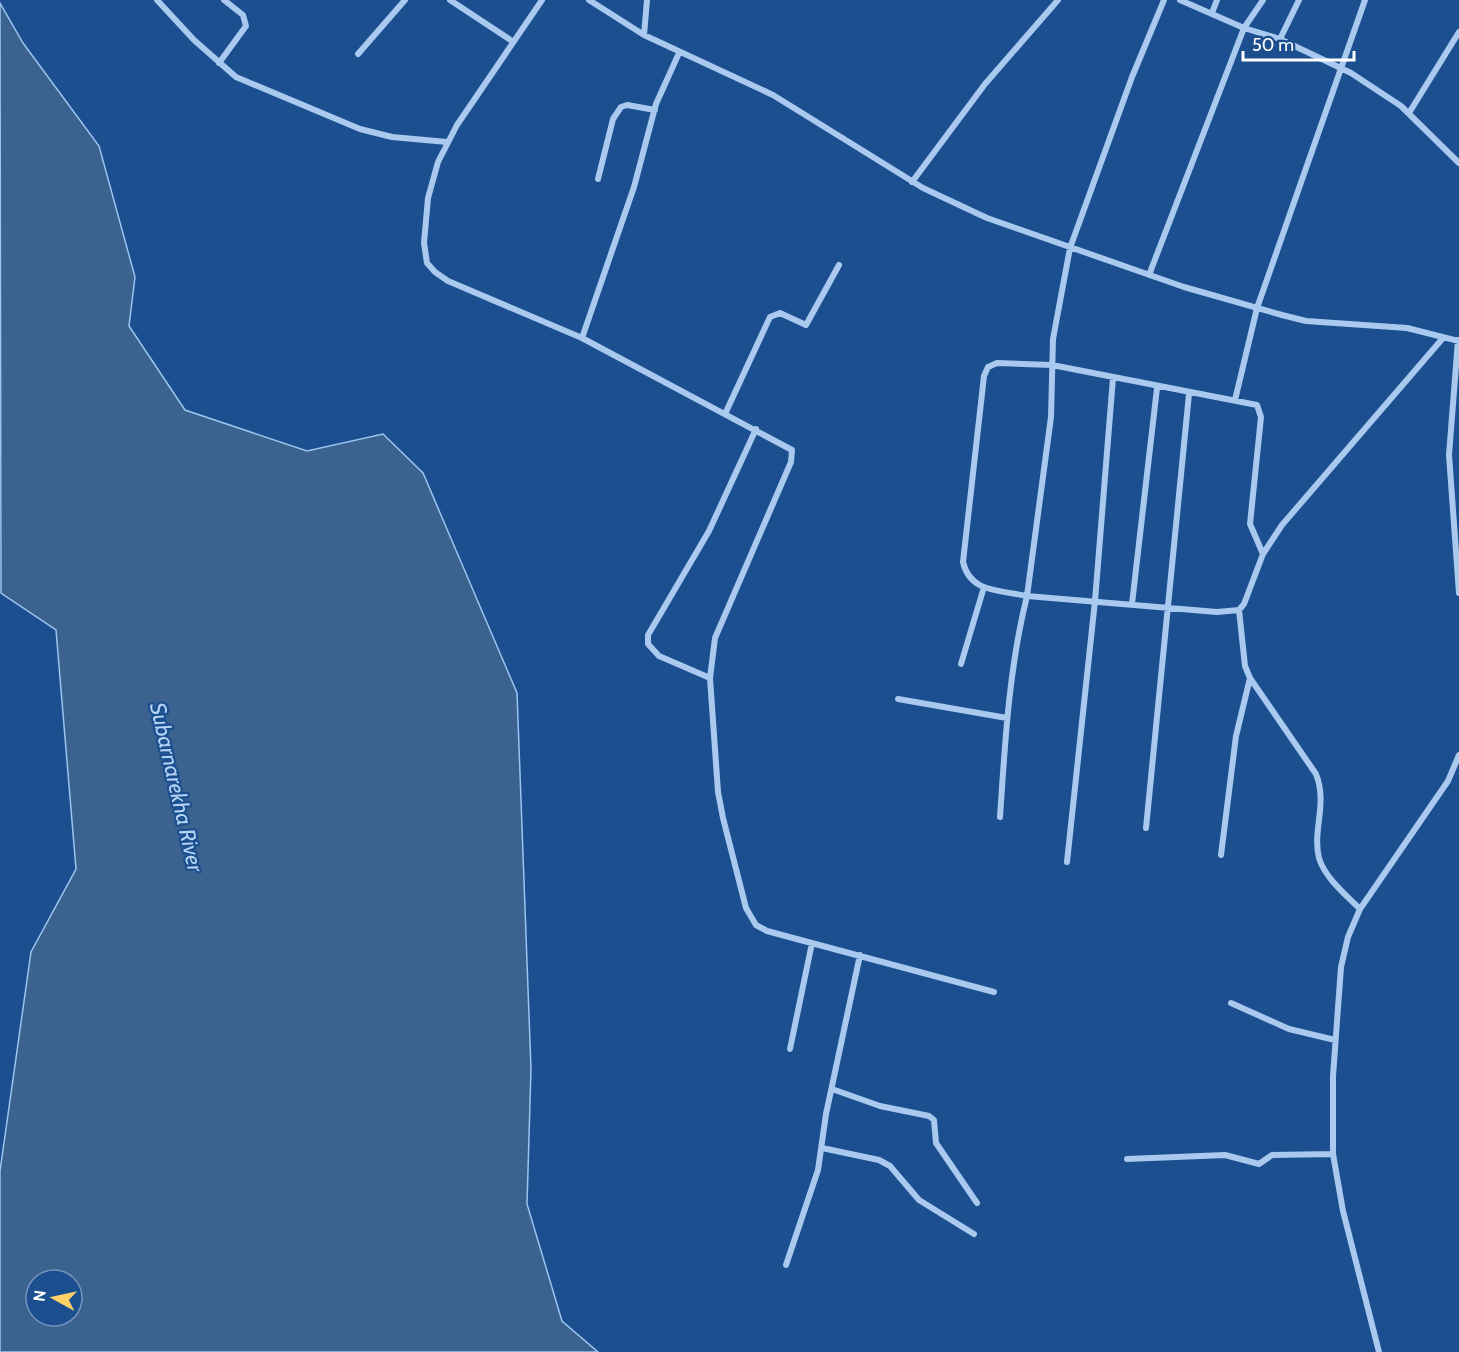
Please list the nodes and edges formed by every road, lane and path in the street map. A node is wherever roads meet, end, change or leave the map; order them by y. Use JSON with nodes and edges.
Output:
{"nodes":[{"id":1,"x":157,"y":0,"type":"edge"},
{"id":2,"x":224,"y":0,"type":"edge"},
{"id":3,"x":405,"y":0,"type":"edge"},
{"id":4,"x":450,"y":0,"type":"edge"},
{"id":5,"x":542,"y":0,"type":"edge"},
{"id":6,"x":589,"y":0,"type":"edge"},
{"id":7,"x":647,"y":0,"type":"edge"},
{"id":8,"x":1058,"y":0,"type":"edge"},
{"id":9,"x":1164,"y":0,"type":"edge"},
{"id":10,"x":1180,"y":0,"type":"edge"},
{"id":11,"x":1217,"y":0,"type":"edge"},
{"id":12,"x":1263,"y":0,"type":"edge"},
{"id":13,"x":1299,"y":0,"type":"edge"},
{"id":14,"x":1365,"y":0,"type":"edge"},
{"id":15,"x":1212,"y":13,"type":"junction"},
{"id":16,"x":1244,"y":28,"type":"junction"},
{"id":17,"x":1459,"y":32,"type":"edge"},
{"id":18,"x":644,"y":35,"type":"junction"},
{"id":19,"x":1280,"y":39,"type":"junction"},
{"id":20,"x":512,"y":41,"type":"junction"},
{"id":21,"x":680,"y":53,"type":"junction"},
{"id":22,"x":358,"y":54,"type":"dead end"},
{"id":23,"x":219,"y":63,"type":"junction"},
{"id":24,"x":1340,"y":66,"type":"junction"},
{"id":25,"x":655,"y":110,"type":"junction"},
{"id":26,"x":1409,"y":113,"type":"junction"},
{"id":27,"x":447,"y":142,"type":"junction"},
{"id":28,"x":1459,"y":164,"type":"edge"},
{"id":29,"x":598,"y":179,"type":"dead end"},
{"id":30,"x":912,"y":182,"type":"junction"},
{"id":31,"x":1070,"y":248,"type":"junction"},
{"id":32,"x":839,"y":265,"type":"dead end"},
{"id":33,"x":1149,"y":275,"type":"junction"},
{"id":34,"x":1257,"y":308,"type":"junction"},
{"id":35,"x":582,"y":338,"type":"junction"},
{"id":36,"x":1443,"y":338,"type":"junction"},
{"id":37,"x":1458,"y":341,"type":"edge"},
{"id":38,"x":1052,"y":365,"type":"junction"},
{"id":39,"x":1113,"y":378,"type":"junction"},
{"id":40,"x":1157,"y":388,"type":"junction"},
{"id":41,"x":1189,"y":394,"type":"junction"},
{"id":42,"x":1235,"y":400,"type":"junction"},
{"id":43,"x":725,"y":414,"type":"junction"},
{"id":44,"x":756,"y":429,"type":"junction"},
{"id":45,"x":1263,"y":554,"type":"junction"},
{"id":46,"x":984,"y":587,"type":"junction"},
{"id":47,"x":1459,"y":591,"type":"edge"},
{"id":48,"x":1027,"y":596,"type":"junction"},
{"id":49,"x":1095,"y":600,"type":"junction"},
{"id":50,"x":1132,"y":604,"type":"junction"},
{"id":51,"x":1169,"y":608,"type":"junction"},
{"id":52,"x":1239,"y":610,"type":"junction"},
{"id":53,"x":961,"y":664,"type":"dead end"},
{"id":54,"x":710,"y":678,"type":"junction"},
{"id":55,"x":1250,"y":678,"type":"junction"},
{"id":56,"x":898,"y":699,"type":"dead end"},
{"id":57,"x":1007,"y":718,"type":"junction"},
{"id":58,"x":1459,"y":755,"type":"edge"},
{"id":59,"x":1000,"y":817,"type":"dead end"},
{"id":60,"x":1146,"y":828,"type":"dead end"},
{"id":61,"x":1221,"y":855,"type":"dead end"},
{"id":62,"x":1067,"y":862,"type":"dead end"},
{"id":63,"x":1360,"y":909,"type":"junction"},
{"id":64,"x":812,"y":943,"type":"junction"},
{"id":65,"x":860,"y":956,"type":"junction"},
{"id":66,"x":994,"y":992,"type":"dead end"},
{"id":67,"x":1232,"y":1003,"type":"dead end"},
{"id":68,"x":1335,"y":1040,"type":"junction"},
{"id":69,"x":790,"y":1049,"type":"dead end"},
{"id":70,"x":832,"y":1089,"type":"junction"},
{"id":71,"x":822,"y":1148,"type":"junction"},
{"id":72,"x":1334,"y":1154,"type":"junction"},
{"id":73,"x":1127,"y":1159,"type":"dead end"},
{"id":74,"x":976,"y":1203,"type":"dead end"},
{"id":75,"x":974,"y":1234,"type":"dead end"},
{"id":76,"x":786,"y":1265,"type":"dead end"},
{"id":77,"x":1379,"y":1352,"type":"edge"}],
"edges":[{"from":1,"to":23,"type":"street"},
{"from":2,"to":23,"type":"street"},
{"from":3,"to":22,"type":"street"},
{"from":4,"to":20,"type":"street"},
{"from":5,"to":20,"type":"street"},
{"from":6,"to":18,"type":"street"},
{"from":7,"to":18,"type":"street"},
{"from":8,"to":30,"type":"street"},
{"from":9,"to":31,"type":"street"},
{"from":10,"to":15,"type":"street"},
{"from":11,"to":15,"type":"street"},
{"from":12,"to":16,"type":"street"},
{"from":13,"to":19,"type":"street"},
{"from":14,"to":24,"type":"street"},
{"from":15,"to":16,"type":"street"},
{"from":16,"to":19,"type":"street"},
{"from":16,"to":33,"type":"street"},
{"from":17,"to":26,"type":"street"},
{"from":18,"to":21,"type":"street"},
{"from":19,"to":24,"type":"street"},
{"from":20,"to":27,"type":"street"},
{"from":21,"to":25,"type":"street"},
{"from":21,"to":30,"type":"street"},
{"from":23,"to":27,"type":"street"},
{"from":24,"to":26,"type":"street"},
{"from":24,"to":34,"type":"street"},
{"from":25,"to":29,"type":"street"},
{"from":25,"to":35,"type":"street"},
{"from":26,"to":28,"type":"street"},
{"from":27,"to":35,"type":"street"},
{"from":30,"to":31,"type":"street"},
{"from":31,"to":33,"type":"street"},
{"from":31,"to":38,"type":"street"},
{"from":32,"to":43,"type":"street"},
{"from":33,"to":34,"type":"street"},
{"from":34,"to":36,"type":"street"},
{"from":34,"to":42,"type":"street"},
{"from":35,"to":43,"type":"street"},
{"from":36,"to":37,"type":"street"},
{"from":36,"to":45,"type":"street"},
{"from":37,"to":47,"type":"street"},
{"from":38,"to":39,"type":"street"},
{"from":38,"to":46,"type":"street"},
{"from":38,"to":48,"type":"street"},
{"from":39,"to":40,"type":"street"},
{"from":39,"to":49,"type":"street"},
{"from":40,"to":41,"type":"street"},
{"from":40,"to":50,"type":"street"},
{"from":41,"to":42,"type":"street"},
{"from":41,"to":51,"type":"street"},
{"from":42,"to":45,"type":"street"},
{"from":43,"to":44,"type":"street"},
{"from":44,"to":54,"type":"street"},
{"from":44,"to":54,"type":"street"},
{"from":45,"to":52,"type":"street"},
{"from":46,"to":48,"type":"street"},
{"from":46,"to":53,"type":"street"},
{"from":48,"to":49,"type":"street"},
{"from":48,"to":57,"type":"street"},
{"from":49,"to":50,"type":"street"},
{"from":49,"to":62,"type":"street"},
{"from":50,"to":51,"type":"street"},
{"from":51,"to":52,"type":"street"},
{"from":51,"to":60,"type":"street"},
{"from":52,"to":55,"type":"street"},
{"from":54,"to":64,"type":"street"},
{"from":55,"to":61,"type":"street"},
{"from":55,"to":63,"type":"street"},
{"from":56,"to":57,"type":"street"},
{"from":57,"to":59,"type":"street"},
{"from":58,"to":63,"type":"street"},
{"from":63,"to":68,"type":"street"},
{"from":64,"to":65,"type":"street"},
{"from":64,"to":69,"type":"street"},
{"from":65,"to":66,"type":"street"},
{"from":65,"to":70,"type":"street"},
{"from":67,"to":68,"type":"street"},
{"from":68,"to":72,"type":"street"},
{"from":70,"to":71,"type":"street"},
{"from":70,"to":74,"type":"street"},
{"from":71,"to":75,"type":"street"},
{"from":71,"to":76,"type":"street"},
{"from":72,"to":73,"type":"street"},
{"from":72,"to":77,"type":"street"}]}
